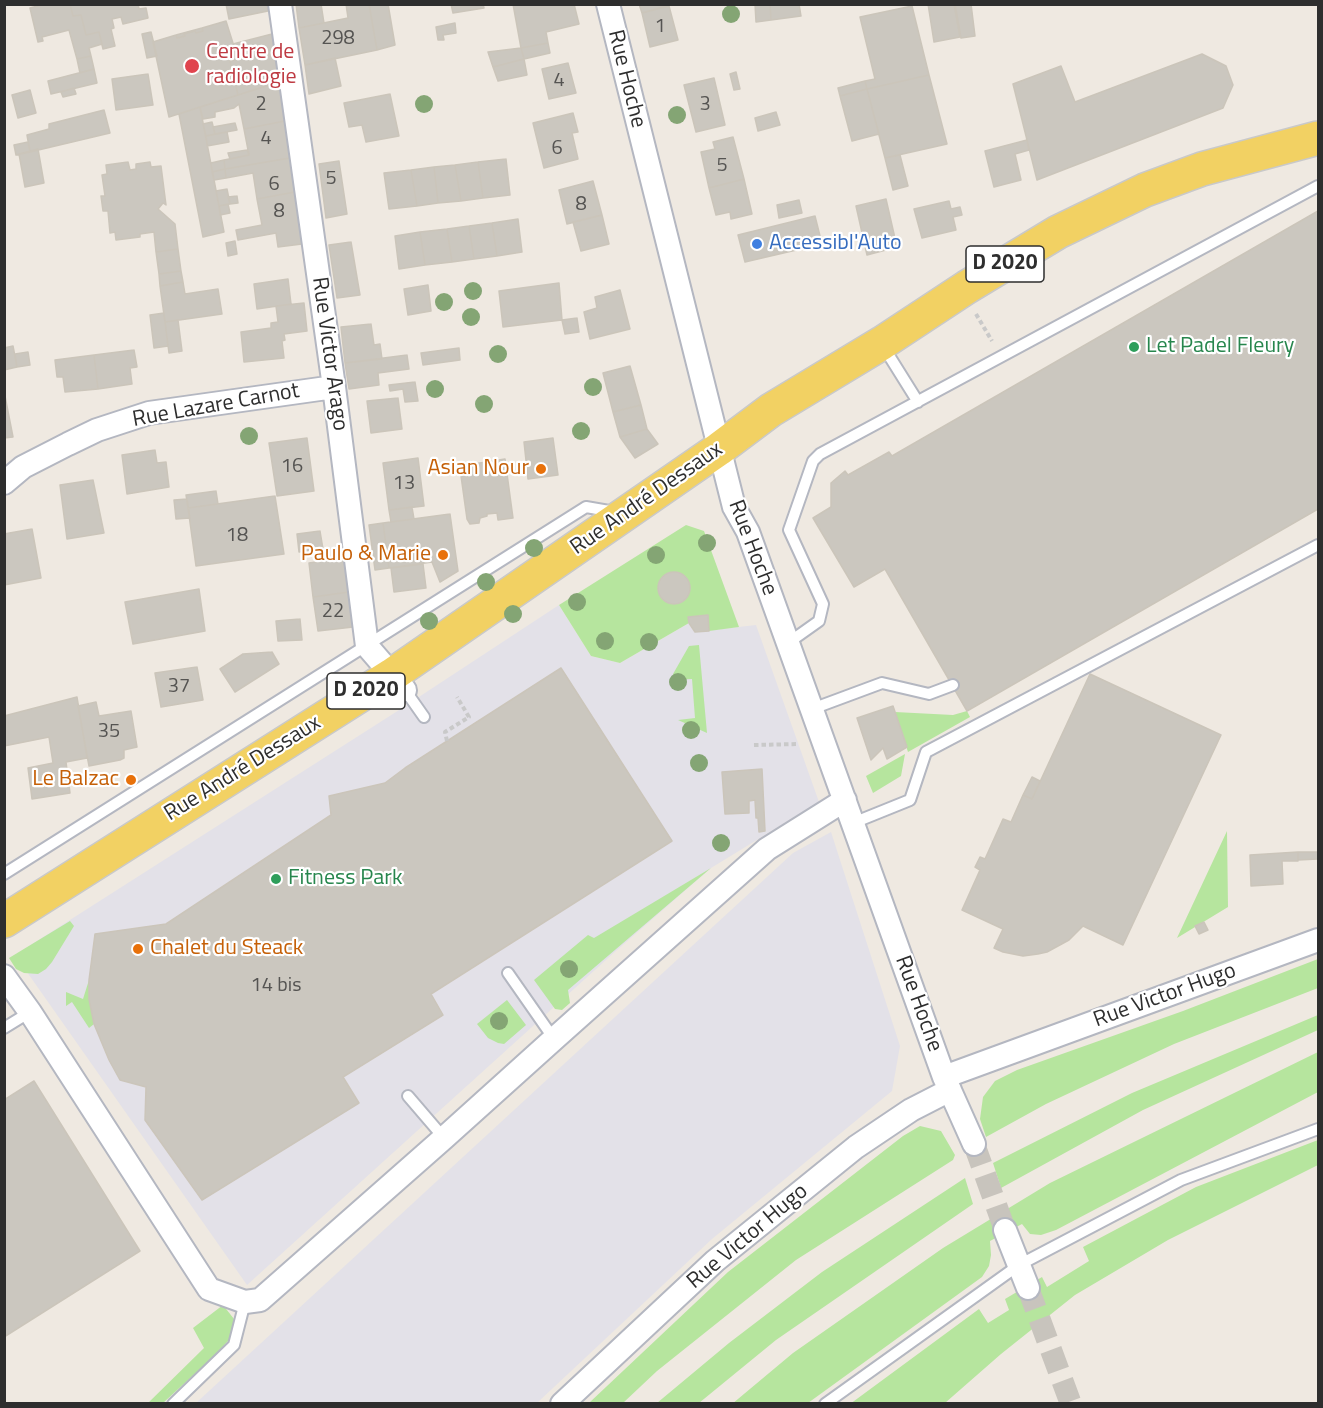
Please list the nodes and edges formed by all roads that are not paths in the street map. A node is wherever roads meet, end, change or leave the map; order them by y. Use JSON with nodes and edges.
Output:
{"nodes":[{"id":1,"x":280,"y":4,"type":"edge"},
{"id":2,"x":608,"y":4,"type":"edge"},
{"id":3,"x":1318,"y":138,"type":"edge"},
{"id":4,"x":1318,"y":186,"type":"edge"},
{"id":5,"x":882,"y":343,"type":"junction"},
{"id":6,"x":334,"y":387,"type":"junction"},
{"id":7,"x":918,"y":402,"type":"junction"},
{"id":8,"x":719,"y":449,"type":"junction"},
{"id":9,"x":4,"y":483,"type":"edge"},
{"id":10,"x":624,"y":513,"type":"junction"},
{"id":11,"x":1318,"y":545,"type":"edge"},
{"id":12,"x":788,"y":644,"type":"junction"},
{"id":13,"x":367,"y":646,"type":"junction"},
{"id":14,"x":398,"y":683,"type":"junction"},
{"id":15,"x":953,"y":685,"type":"dead end"},
{"id":16,"x":812,"y":709,"type":"junction"},
{"id":17,"x":424,"y":717,"type":"dead end"},
{"id":18,"x":845,"y":800,"type":"junction"},
{"id":19,"x":853,"y":823,"type":"junction"},
{"id":20,"x":4,"y":874,"type":"edge"},
{"id":21,"x":4,"y":921,"type":"edge"},
{"id":22,"x":1318,"y":940,"type":"edge"},
{"id":23,"x":508,"y":974,"type":"dead end"},
{"id":24,"x":8,"y":988,"type":"edge"},
{"id":25,"x":30,"y":1012,"type":"junction"},
{"id":26,"x":4,"y":1028,"type":"edge"},
{"id":27,"x":554,"y":1039,"type":"junction"},
{"id":28,"x":947,"y":1083,"type":"junction"},
{"id":29,"x":408,"y":1096,"type":"dead end"},
{"id":30,"x":1318,"y":1129,"type":"edge"},
{"id":31,"x":444,"y":1138,"type":"junction"},
{"id":32,"x":974,"y":1144,"type":"tunnel mouth"},
{"id":33,"x":1005,"y":1230,"type":"tunnel mouth"},
{"id":34,"x":1019,"y":1265,"type":"junction"},
{"id":35,"x":1028,"y":1288,"type":"tunnel mouth"},
{"id":36,"x":244,"y":1302,"type":"junction"},
{"id":37,"x":173,"y":1404,"type":"edge"},
{"id":38,"x":561,"y":1404,"type":"edge"},
{"id":39,"x":825,"y":1404,"type":"edge"}],
"edges":[{"from":1,"to":6,"type":"street","name":"Rue Victor Arago"},
{"from":2,"to":8,"type":"street","name":"Rue Hoche"},
{"from":3,"to":5,"type":"main road","name":"Rue André Dessaux","number":"D 2020"},
{"from":4,"to":7,"type":"lane"},
{"from":5,"to":7,"type":"lane"},
{"from":5,"to":8,"type":"main road","name":"Rue André Dessaux","number":"D 2020"},
{"from":6,"to":9,"type":"street","name":"Rue Lazare Carnot"},
{"from":6,"to":13,"type":"street","name":"Rue Victor Arago"},
{"from":7,"to":12,"type":"lane"},
{"from":8,"to":10,"type":"main road","name":"Rue André Dessaux","number":"D 2020"},
{"from":8,"to":12,"type":"street","name":"Rue Hoche"},
{"from":10,"to":13,"type":"lane"},
{"from":10,"to":14,"type":"main road","name":"Rue André Dessaux","number":"D 2020"},
{"from":11,"to":19,"type":"lane"},
{"from":12,"to":16,"type":"street","name":"Rue Hoche"},
{"from":13,"to":14,"type":"street"},
{"from":13,"to":20,"type":"lane"},
{"from":14,"to":17,"type":"lane"},
{"from":14,"to":21,"type":"main road","name":"Rue André Dessaux","number":"D 2020"},
{"from":15,"to":16,"type":"lane"},
{"from":16,"to":18,"type":"street","name":"Rue Hoche"},
{"from":18,"to":19,"type":"street","name":"Rue Hoche"},
{"from":18,"to":27,"type":"street"},
{"from":19,"to":28,"type":"street","name":"Rue Hoche"},
{"from":22,"to":28,"type":"street","name":"Rue Victor Hugo"},
{"from":23,"to":27,"type":"lane"},
{"from":24,"to":25,"type":"street"},
{"from":25,"to":26,"type":"lane"},
{"from":25,"to":36,"type":"street"},
{"from":27,"to":31,"type":"street"},
{"from":28,"to":32,"type":"street","name":"Rue Hoche"},
{"from":28,"to":38,"type":"street","name":"Rue Victor Hugo"},
{"from":29,"to":31,"type":"lane"},
{"from":30,"to":34,"type":"lane"},
{"from":31,"to":36,"type":"street"},
{"from":33,"to":34,"type":"street"},
{"from":34,"to":35,"type":"street"},
{"from":34,"to":39,"type":"lane"},
{"from":36,"to":37,"type":"lane"}]}
